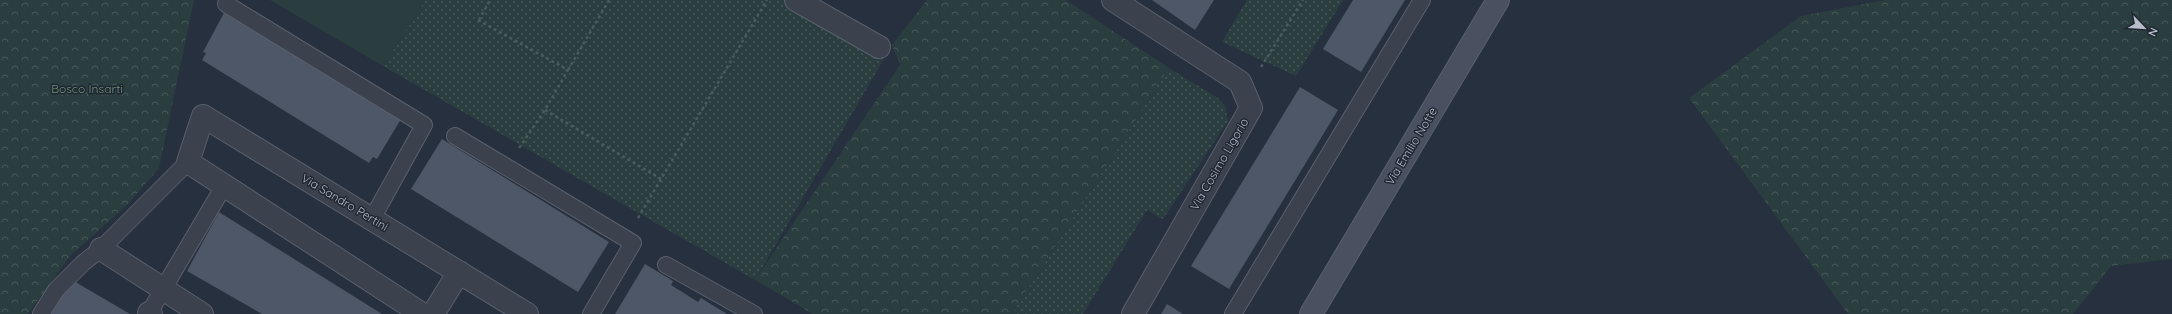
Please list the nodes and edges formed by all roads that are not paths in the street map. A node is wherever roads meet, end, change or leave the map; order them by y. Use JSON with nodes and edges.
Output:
{"nodes":[{"id":1,"x":796,"y":0,"type":"edge"},
{"id":2,"x":1113,"y":0,"type":"edge"},
{"id":3,"x":1422,"y":0,"type":"edge"},
{"id":4,"x":1498,"y":0,"type":"edge"},
{"id":5,"x":226,"y":4,"type":"dead end"},
{"id":6,"x":879,"y":47,"type":"dead end"},
{"id":7,"x":455,"y":136,"type":"dead end"},
{"id":8,"x":188,"y":162,"type":"junction"},
{"id":9,"x":224,"y":186,"type":"junction"},
{"id":10,"x":372,"y":219,"type":"junction"},
{"id":11,"x":101,"y":249,"type":"junction"},
{"id":12,"x":666,"y":265,"type":"dead end"},
{"id":13,"x":459,"y":272,"type":"junction"},
{"id":14,"x":163,"y":290,"type":"junction"},
{"id":15,"x":1324,"y":293,"type":"junction"},
{"id":16,"x":150,"y":313,"type":"edge"},
{"id":17,"x":41,"y":314,"type":"edge"},
{"id":18,"x":202,"y":314,"type":"edge"},
{"id":19,"x":422,"y":314,"type":"edge"},
{"id":20,"x":433,"y":314,"type":"edge"},
{"id":21,"x":527,"y":314,"type":"edge"},
{"id":22,"x":591,"y":314,"type":"edge"},
{"id":23,"x":754,"y":314,"type":"edge"},
{"id":24,"x":1133,"y":314,"type":"edge"},
{"id":25,"x":1233,"y":314,"type":"edge"},
{"id":26,"x":1306,"y":314,"type":"edge"},
{"id":27,"x":1311,"y":314,"type":"edge"}],
"edges":[{"from":1,"to":6,"type":"street"},
{"from":2,"to":24,"type":"street","name":"Via Cosimo Ligorio"},
{"from":3,"to":25,"type":"lane"},
{"from":4,"to":15,"type":"street","name":"Via Emilio Notte"},
{"from":5,"to":10,"type":"lane"},
{"from":7,"to":22,"type":"lane"},
{"from":8,"to":9,"type":"street"},
{"from":8,"to":10,"type":"street","name":"Via Sandro Pertini"},
{"from":8,"to":11,"type":"lane"},
{"from":9,"to":14,"type":"lane"},
{"from":9,"to":19,"type":"street"},
{"from":10,"to":13,"type":"street","name":"Via Sandro Pertini"},
{"from":11,"to":14,"type":"street"},
{"from":11,"to":17,"type":"lane"},
{"from":12,"to":23,"type":"lane"},
{"from":13,"to":20,"type":"street"},
{"from":13,"to":21,"type":"street","name":"Via Sandro Pertini"},
{"from":14,"to":16,"type":"lane"},
{"from":14,"to":18,"type":"street"},
{"from":15,"to":26,"type":"street","name":"Via Emilio Notte"},
{"from":15,"to":27,"type":"street","name":"Via Emilio Notte"}]}
